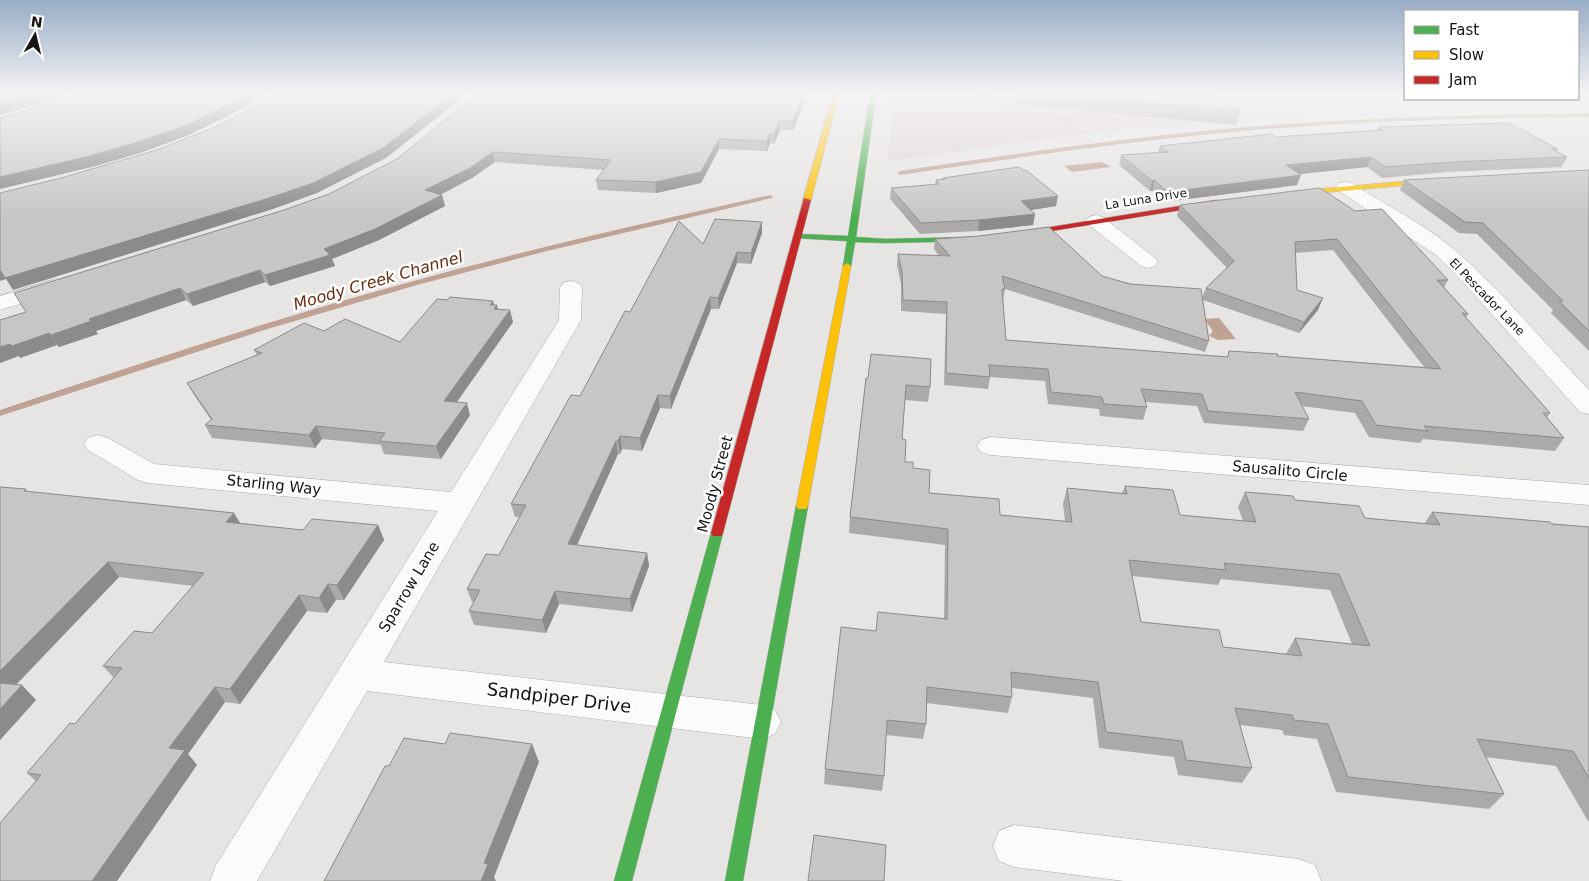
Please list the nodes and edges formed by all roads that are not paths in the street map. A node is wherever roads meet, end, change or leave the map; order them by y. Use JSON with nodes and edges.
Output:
{"nodes":[{"id":1,"x":825,"y":135,"type":"edge"},
{"id":2,"x":866,"y":135,"type":"edge"},
{"id":3,"x":1453,"y":180,"type":"edge"},
{"id":4,"x":1345,"y":188,"type":"junction"},
{"id":5,"x":1278,"y":195,"type":"edge"},
{"id":6,"x":1230,"y":200,"type":"edge"},
{"id":7,"x":1096,"y":221,"type":"junction"},
{"id":8,"x":798,"y":236,"type":"junction"},
{"id":9,"x":1002,"y":236,"type":"edge"},
{"id":10,"x":985,"y":238,"type":"edge"},
{"id":11,"x":851,"y":240,"type":"junction"},
{"id":12,"x":1148,"y":262,"type":"dead end"},
{"id":13,"x":66,"y":283,"type":"edge"},
{"id":14,"x":571,"y":288,"type":"dead end"},
{"id":15,"x":0,"y":303,"type":"edge"},
{"id":16,"x":1589,"y":406,"type":"edge"},
{"id":17,"x":98,"y":444,"type":"dead end"},
{"id":18,"x":991,"y":446,"type":"dead end"},
{"id":19,"x":1589,"y":495,"type":"edge"},
{"id":20,"x":458,"y":503,"type":"junction"},
{"id":21,"x":357,"y":674,"type":"junction"},
{"id":22,"x":669,"y":711,"type":"junction"},
{"id":23,"x":762,"y":722,"type":"junction"},
{"id":24,"x":1014,"y":846,"type":"dead end"},
{"id":25,"x":232,"y":881,"type":"edge"},
{"id":26,"x":623,"y":881,"type":"edge"},
{"id":27,"x":734,"y":881,"type":"edge"},
{"id":28,"x":1299,"y":881,"type":"edge"}],
"edges":[{"from":1,"to":8,"type":"main road","name":"Moody Street"},
{"from":2,"to":11,"type":"main road"},
{"from":3,"to":4,"type":"main road"},
{"from":4,"to":5,"type":"main road"},
{"from":4,"to":16,"type":"street","name":"El Pescador Lane"},
{"from":6,"to":7,"type":"main road","name":"La Luna Drive"},
{"from":7,"to":9,"type":"main road","name":"La Luna Drive"},
{"from":7,"to":12,"type":"street"},
{"from":8,"to":11,"type":"main road"},
{"from":8,"to":22,"type":"main road","name":"Moody Street"},
{"from":10,"to":11,"type":"main road"},
{"from":11,"to":23,"type":"main road"},
{"from":13,"to":15,"type":"street"},
{"from":14,"to":20,"type":"street","name":"Sparrow Lane"},
{"from":17,"to":20,"type":"street","name":"Starling Way"},
{"from":18,"to":19,"type":"street","name":"Sausalito Circle"},
{"from":20,"to":21,"type":"street","name":"Sparrow Lane"},
{"from":21,"to":22,"type":"street","name":"Sandpiper Drive"},
{"from":21,"to":25,"type":"street","name":"Sparrow Lane"},
{"from":22,"to":23,"type":"street","name":"Sandpiper Drive"},
{"from":22,"to":26,"type":"main road","name":"Moody Street"},
{"from":23,"to":27,"type":"main road"},
{"from":24,"to":28,"type":"street"}]}
